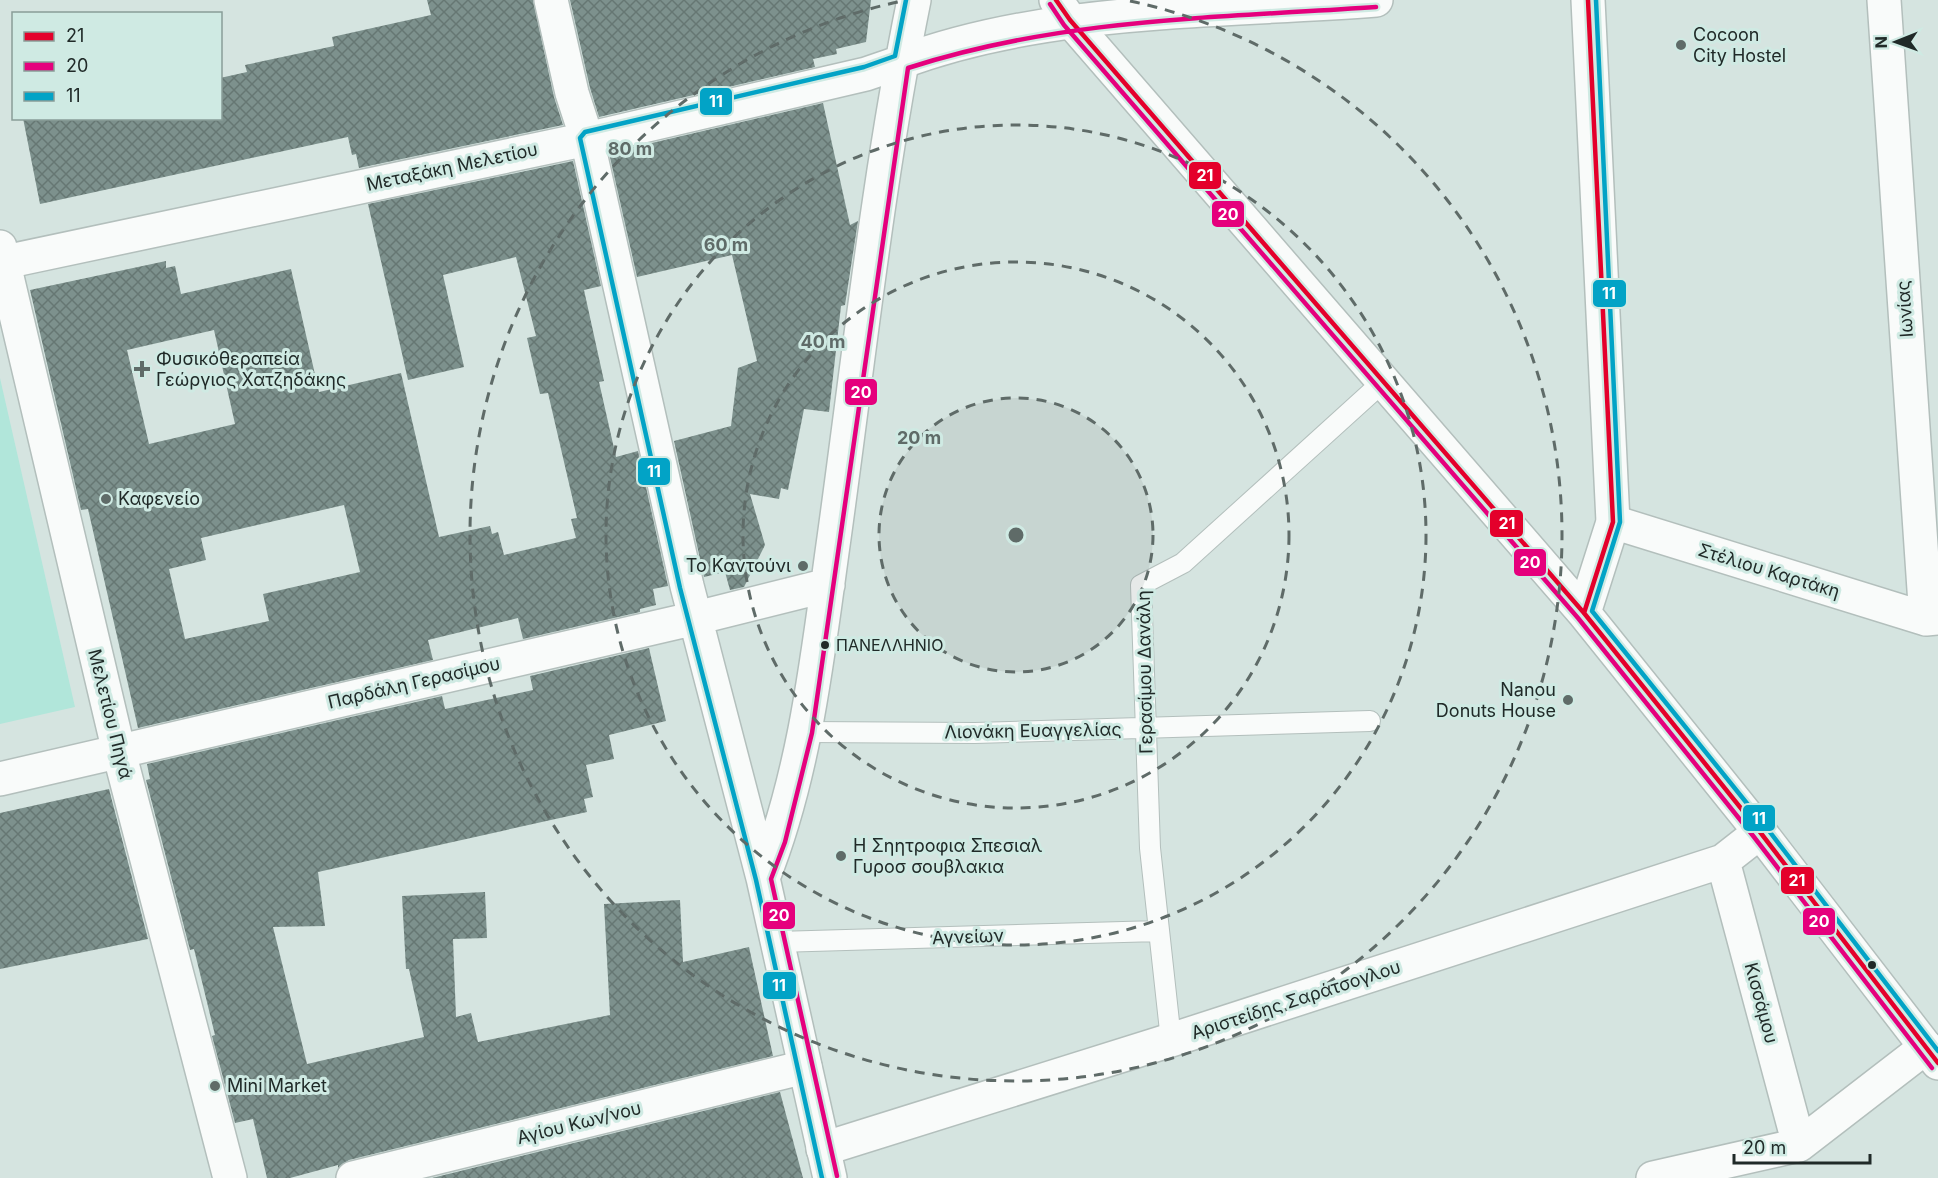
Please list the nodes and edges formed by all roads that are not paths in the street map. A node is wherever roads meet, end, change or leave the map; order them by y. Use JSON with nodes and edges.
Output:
{"nodes":[{"id":1,"x":551,"y":0,"type":"edge"},
{"id":2,"x":914,"y":0,"type":"edge"},
{"id":3,"x":1376,"y":0,"type":"edge"},
{"id":4,"x":1588,"y":0,"type":"edge"},
{"id":5,"x":1884,"y":0,"type":"edge"},
{"id":6,"x":1291,"y":3,"type":"edge"},
{"id":7,"x":1063,"y":10,"type":"edge"},
{"id":8,"x":901,"y":62,"type":"junction"},
{"id":9,"x":587,"y":139,"type":"junction"},
{"id":10,"x":1,"y":257,"type":"edge"},
{"id":11,"x":1385,"y":380,"type":"junction"},
{"id":12,"x":1613,"y":522,"type":"junction"},
{"id":13,"x":828,"y":585,"type":"junction"},
{"id":14,"x":1584,"y":613,"type":"junction"},
{"id":15,"x":696,"y":618,"type":"junction"},
{"id":16,"x":1932,"y":619,"type":"edge"},
{"id":17,"x":1370,"y":721,"type":"dead end"},
{"id":18,"x":1145,"y":728,"type":"junction"},
{"id":19,"x":805,"y":732,"type":"junction"},
{"id":20,"x":119,"y":752,"type":"junction"},
{"id":21,"x":0,"y":779,"type":"edge"},
{"id":22,"x":1760,"y":832,"type":"junction"},
{"id":23,"x":1723,"y":861,"type":"junction"},
{"id":24,"x":763,"y":878,"type":"junction"},
{"id":25,"x":1159,"y":931,"type":"junction"},
{"id":26,"x":777,"y":942,"type":"junction"},
{"id":27,"x":1171,"y":1040,"type":"junction"},
{"id":28,"x":1932,"y":1055,"type":"edge"},
{"id":29,"x":805,"y":1067,"type":"junction"},
{"id":30,"x":1799,"y":1145,"type":"junction"},
{"id":31,"x":826,"y":1163,"type":"edge"},
{"id":32,"x":230,"y":1178,"type":"edge"},
{"id":33,"x":353,"y":1178,"type":"edge"},
{"id":34,"x":1653,"y":1178,"type":"edge"}],
"edges":[{"from":1,"to":9,"type":"street"},
{"from":2,"to":8,"type":"street"},
{"from":3,"to":6,"type":"street","name":"Μεταξάκη Μελετίου"},
{"from":4,"to":12,"type":"street"},
{"from":5,"to":16,"type":"street","name":"Ιωνίας"},
{"from":6,"to":7,"type":"street","name":"Μεταξάκη Μελετίου"},
{"from":7,"to":8,"type":"street","name":"Μεταξάκη Μελετίου"},
{"from":7,"to":11,"type":"street"},
{"from":8,"to":9,"type":"street","name":"Μεταξάκη Μελετίου"},
{"from":8,"to":13,"type":"street"},
{"from":9,"to":10,"type":"street","name":"Μεταξάκη Μελετίου"},
{"from":9,"to":15,"type":"street"},
{"from":10,"to":20,"type":"street","name":"Μελετίου Πηγά"},
{"from":11,"to":14,"type":"street"},
{"from":11,"to":18,"type":"lane","name":"Γερασίμου Δανάλη"},
{"from":12,"to":14,"type":"street"},
{"from":12,"to":16,"type":"street","name":"Στέλιου Καρτάκη"},
{"from":13,"to":15,"type":"street","name":"Παρδάλη Γερασίμου"},
{"from":13,"to":19,"type":"street"},
{"from":14,"to":22,"type":"street"},
{"from":15,"to":20,"type":"street","name":"Παρδάλη Γερασίμου"},
{"from":15,"to":24,"type":"street"},
{"from":17,"to":18,"type":"lane","name":"Λιονάκη Ευαγγελίας"},
{"from":18,"to":19,"type":"lane","name":"Λιονάκη Ευαγγελίας"},
{"from":18,"to":25,"type":"lane","name":"Γερασίμου Δανάλη"},
{"from":19,"to":24,"type":"street"},
{"from":20,"to":21,"type":"street","name":"Παρδάλη Γερασίμου"},
{"from":20,"to":32,"type":"street","name":"Μελετίου Πηγά"},
{"from":22,"to":23,"type":"street","name":"Αριστείδης Σαράτσογλου"},
{"from":22,"to":28,"type":"street"},
{"from":23,"to":27,"type":"street","name":"Αριστείδης Σαράτσογλου"},
{"from":23,"to":30,"type":"street","name":"Κισσάμου"},
{"from":24,"to":26,"type":"street"},
{"from":25,"to":26,"type":"lane","name":"Αγνείων"},
{"from":25,"to":27,"type":"lane","name":"Γερασίμου Δανάλη"},
{"from":26,"to":29,"type":"street"},
{"from":27,"to":31,"type":"street","name":"Αριστείδης Σαράτσογλου"},
{"from":28,"to":30,"type":"street"},
{"from":29,"to":31,"type":"street"},
{"from":29,"to":33,"type":"street","name":"Αγίου Κων/νου"},
{"from":30,"to":34,"type":"street"}]}
